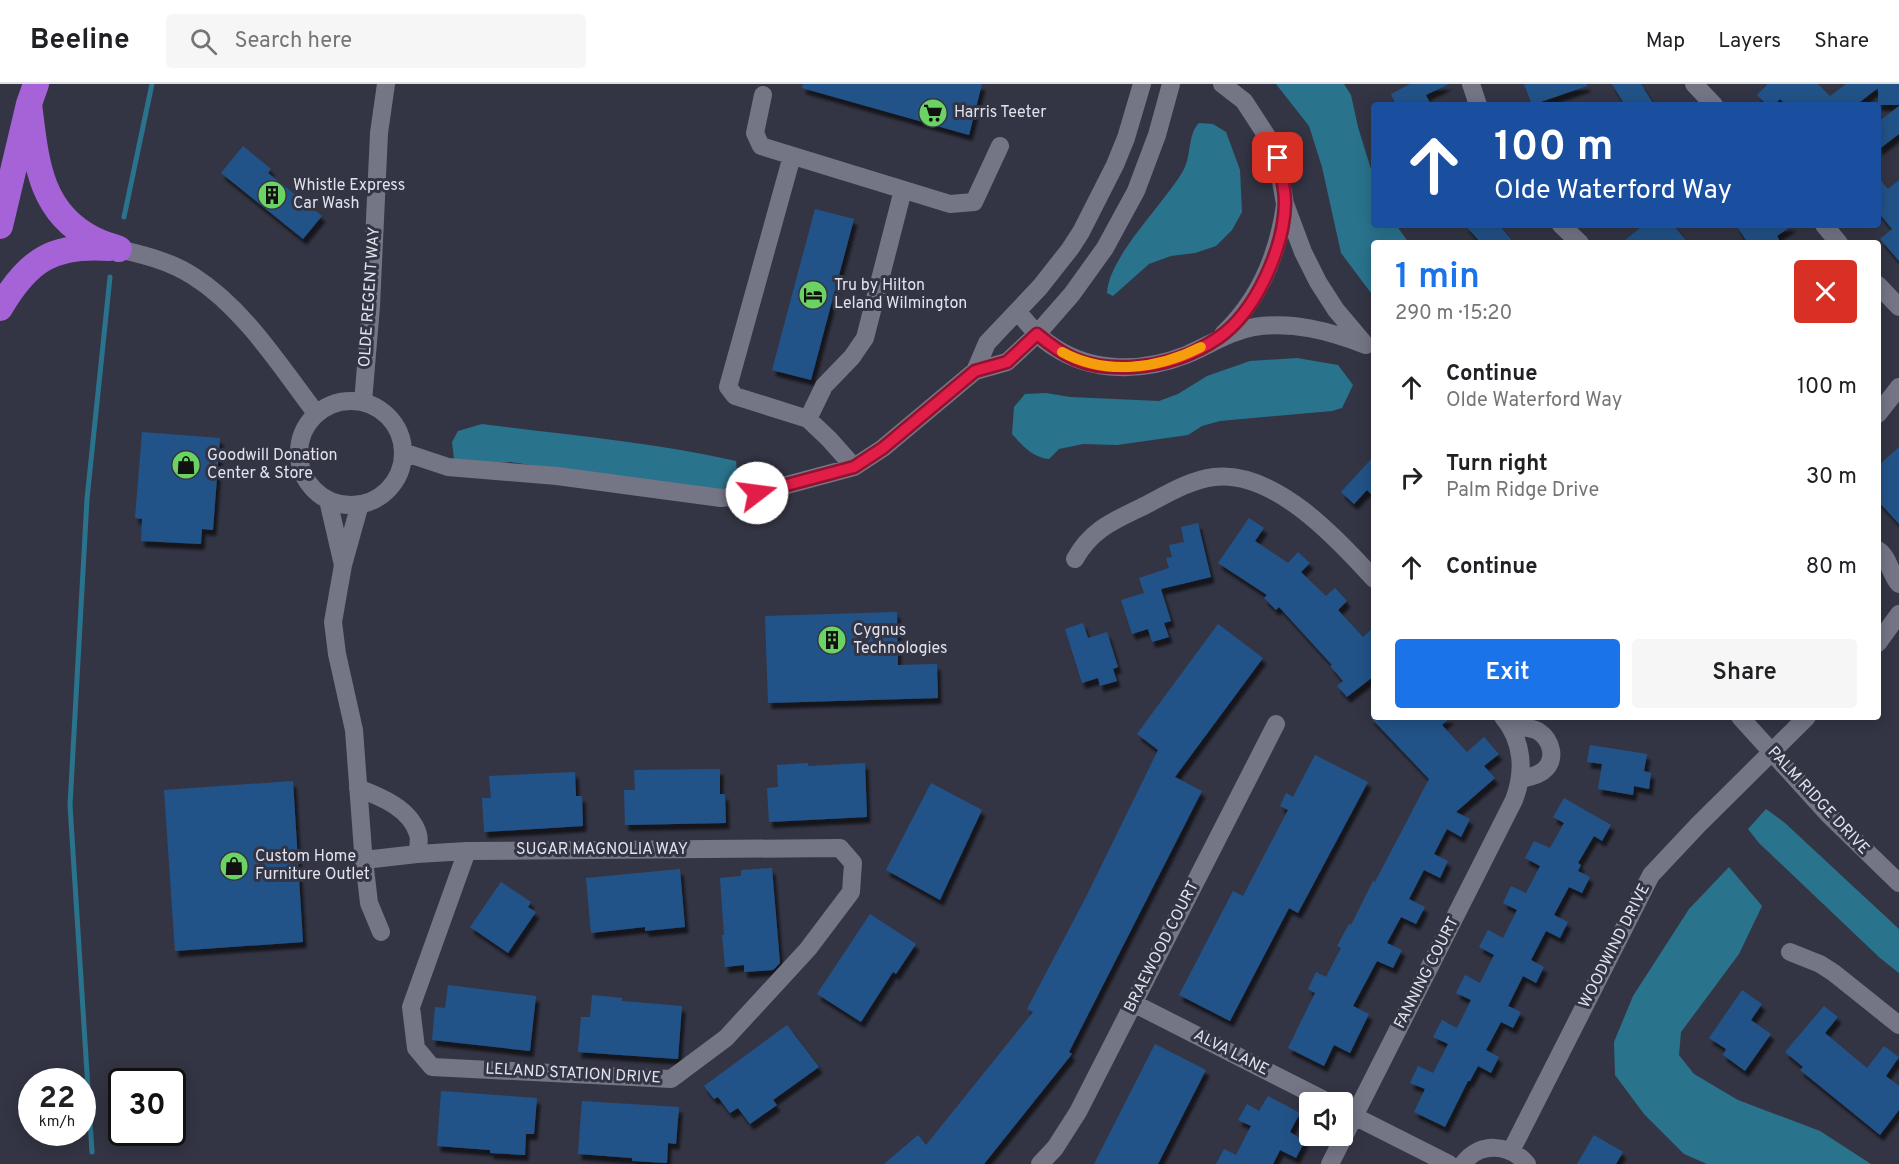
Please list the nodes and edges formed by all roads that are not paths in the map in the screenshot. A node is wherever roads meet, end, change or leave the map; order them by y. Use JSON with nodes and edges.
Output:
{"nodes":[{"id":1,"x":386,"y":84,"type":"edge"},
{"id":2,"x":1142,"y":84,"type":"edge"},
{"id":3,"x":1171,"y":84,"type":"edge"},
{"id":4,"x":1222,"y":84,"type":"edge"},
{"id":5,"x":1234,"y":84,"type":"edge"},
{"id":6,"x":1470,"y":84,"type":"edge"},
{"id":7,"x":1694,"y":84,"type":"edge"},
{"id":8,"x":32,"y":94,"type":"edge"},
{"id":9,"x":763,"y":95,"type":"dead end"},
{"id":10,"x":1244,"y":101,"type":"junction"},
{"id":11,"x":1477,"y":102,"type":"edge"},
{"id":12,"x":1711,"y":102,"type":"edge"},
{"id":13,"x":1000,"y":146,"type":"dead end"},
{"id":14,"x":792,"y":156,"type":"junction"},
{"id":15,"x":903,"y":190,"type":"junction"},
{"id":16,"x":1285,"y":204,"type":"junction"},
{"id":17,"x":0,"y":226,"type":"edge"},
{"id":18,"x":1564,"y":228,"type":"edge"},
{"id":19,"x":1826,"y":228,"type":"edge"},
{"id":20,"x":1577,"y":240,"type":"edge"},
{"id":21,"x":1836,"y":240,"type":"edge"},
{"id":22,"x":119,"y":249,"type":"junction"},
{"id":23,"x":1881,"y":288,"type":"edge"},
{"id":24,"x":1899,"y":307,"type":"edge"},
{"id":25,"x":0,"y":308,"type":"edge"},
{"id":26,"x":1017,"y":312,"type":"junction"},
{"id":27,"x":1037,"y":334,"type":"junction"},
{"id":28,"x":1219,"y":337,"type":"junction"},
{"id":29,"x":1370,"y":348,"type":"edge"},
{"id":30,"x":975,"y":371,"type":"junction"},
{"id":31,"x":1899,"y":387,"type":"edge"},
{"id":32,"x":363,"y":402,"type":"junction"},
{"id":33,"x":1881,"y":410,"type":"edge"},
{"id":34,"x":316,"y":413,"type":"junction"},
{"id":35,"x":808,"y":419,"type":"junction"},
{"id":36,"x":403,"y":452,"type":"junction"},
{"id":37,"x":854,"y":467,"type":"junction"},
{"id":38,"x":328,"y":500,"type":"junction"},
{"id":39,"x":360,"y":504,"type":"junction"},
{"id":40,"x":1887,"y":552,"type":"edge"},
{"id":41,"x":1076,"y":559,"type":"dead end"},
{"id":42,"x":344,"y":565,"type":"junction"},
{"id":43,"x":1371,"y":576,"type":"edge"},
{"id":44,"x":1899,"y":584,"type":"edge"},
{"id":45,"x":1899,"y":614,"type":"edge"},
{"id":46,"x":1881,"y":639,"type":"edge"},
{"id":47,"x":1743,"y":720,"type":"edge"},
{"id":48,"x":1804,"y":720,"type":"edge"},
{"id":49,"x":1507,"y":721,"type":"edge"},
{"id":50,"x":1276,"y":724,"type":"dead end"},
{"id":51,"x":1771,"y":752,"type":"junction"},
{"id":52,"x":1521,"y":779,"type":"junction"},
{"id":53,"x":358,"y":788,"type":"junction"},
{"id":54,"x":840,"y":848,"type":"joint"},
{"id":55,"x":467,"y":851,"type":"junction"},
{"id":56,"x":417,"y":854,"type":"junction"},
{"id":57,"x":364,"y":860,"type":"junction"},
{"id":58,"x":1899,"y":884,"type":"edge"},
{"id":59,"x":381,"y":932,"type":"dead end"},
{"id":60,"x":1790,"y":952,"type":"dead end"},
{"id":61,"x":1133,"y":1003,"type":"junction"},
{"id":62,"x":1899,"y":1025,"type":"edge"},
{"id":63,"x":1308,"y":1092,"type":"edge"},
{"id":64,"x":1353,"y":1104,"type":"edge"},
{"id":65,"x":1353,"y":1116,"type":"edge"},
{"id":66,"x":1336,"y":1146,"type":"edge"},
{"id":67,"x":1511,"y":1150,"type":"junction"},
{"id":68,"x":1040,"y":1164,"type":"edge"},
{"id":69,"x":1330,"y":1164,"type":"edge"},
{"id":70,"x":1449,"y":1164,"type":"edge"},
{"id":71,"x":1463,"y":1164,"type":"edge"},
{"id":72,"x":1527,"y":1164,"type":"edge"}],
"edges":[{"from":1,"to":32,"type":"street","name":"OLDE REGENT WAY"},
{"from":2,"to":26,"type":"street"},
{"from":3,"to":27,"type":"street"},
{"from":4,"to":10,"type":"street"},
{"from":5,"to":10,"type":"street"},
{"from":6,"to":11,"type":"street"},
{"from":7,"to":12,"type":"street"},
{"from":8,"to":17,"type":"highway"},
{"from":8,"to":22,"type":"highway"},
{"from":9,"to":14,"type":"street"},
{"from":10,"to":16,"type":"street"},
{"from":13,"to":15,"type":"street"},
{"from":14,"to":15,"type":"street"},
{"from":14,"to":35,"type":"street"},
{"from":15,"to":35,"type":"street"},
{"from":16,"to":28,"type":"street"},
{"from":16,"to":29,"type":"street"},
{"from":18,"to":20,"type":"street"},
{"from":19,"to":21,"type":"street"},
{"from":22,"to":25,"type":"highway"},
{"from":22,"to":34,"type":"street"},
{"from":23,"to":24,"type":"street"},
{"from":26,"to":27,"type":"street"},
{"from":26,"to":30,"type":"street"},
{"from":27,"to":28,"type":"street"},
{"from":27,"to":30,"type":"street"},
{"from":28,"to":29,"type":"street"},
{"from":30,"to":37,"type":"street"},
{"from":31,"to":33,"type":"street"},
{"from":32,"to":34,"type":"street"},
{"from":32,"to":36,"type":"street"},
{"from":34,"to":38,"type":"street"},
{"from":35,"to":37,"type":"street"},
{"from":36,"to":37,"type":"street"},
{"from":36,"to":39,"type":"street"},
{"from":38,"to":39,"type":"street"},
{"from":38,"to":42,"type":"street"},
{"from":39,"to":42,"type":"street"},
{"from":40,"to":44,"type":"street"},
{"from":41,"to":43,"type":"street"},
{"from":42,"to":53,"type":"street"},
{"from":45,"to":46,"type":"street"},
{"from":47,"to":51,"type":"street","name":"PALM RIDGE DRIVE"},
{"from":48,"to":51,"type":"street","name":"WOODWIND DRIVE"},
{"from":49,"to":52,"type":"street","name":"FANNING COURT"},
{"from":49,"to":52,"type":"street","name":"FANNING COURT"},
{"from":50,"to":61,"type":"street","name":"BRAEWOOD COURT"},
{"from":51,"to":58,"type":"street","name":"PALM RIDGE DRIVE"},
{"from":51,"to":67,"type":"street","name":"WOODWIND DRIVE"},
{"from":52,"to":64,"type":"street","name":"FANNING COURT"},
{"from":53,"to":56,"type":"street"},
{"from":53,"to":57,"type":"street"},
{"from":54,"to":55,"type":"street","name":"SUGAR MAGNOLIA WAY"},
{"from":54,"to":55,"type":"street","name":"LELAND STATION DRIVE"},
{"from":55,"to":56,"type":"street","name":"SUGAR MAGNOLIA WAY"},
{"from":56,"to":57,"type":"street","name":"SUGAR MAGNOLIA WAY"},
{"from":57,"to":59,"type":"street"},
{"from":60,"to":62,"type":"street"},
{"from":61,"to":63,"type":"street","name":"ALVA LANE"},
{"from":61,"to":68,"type":"street","name":"BRAEWOOD COURT"},
{"from":65,"to":70,"type":"street"},
{"from":66,"to":69,"type":"street","name":"FANNING COURT"},
{"from":67,"to":71,"type":"street"},
{"from":67,"to":72,"type":"street"}]}
